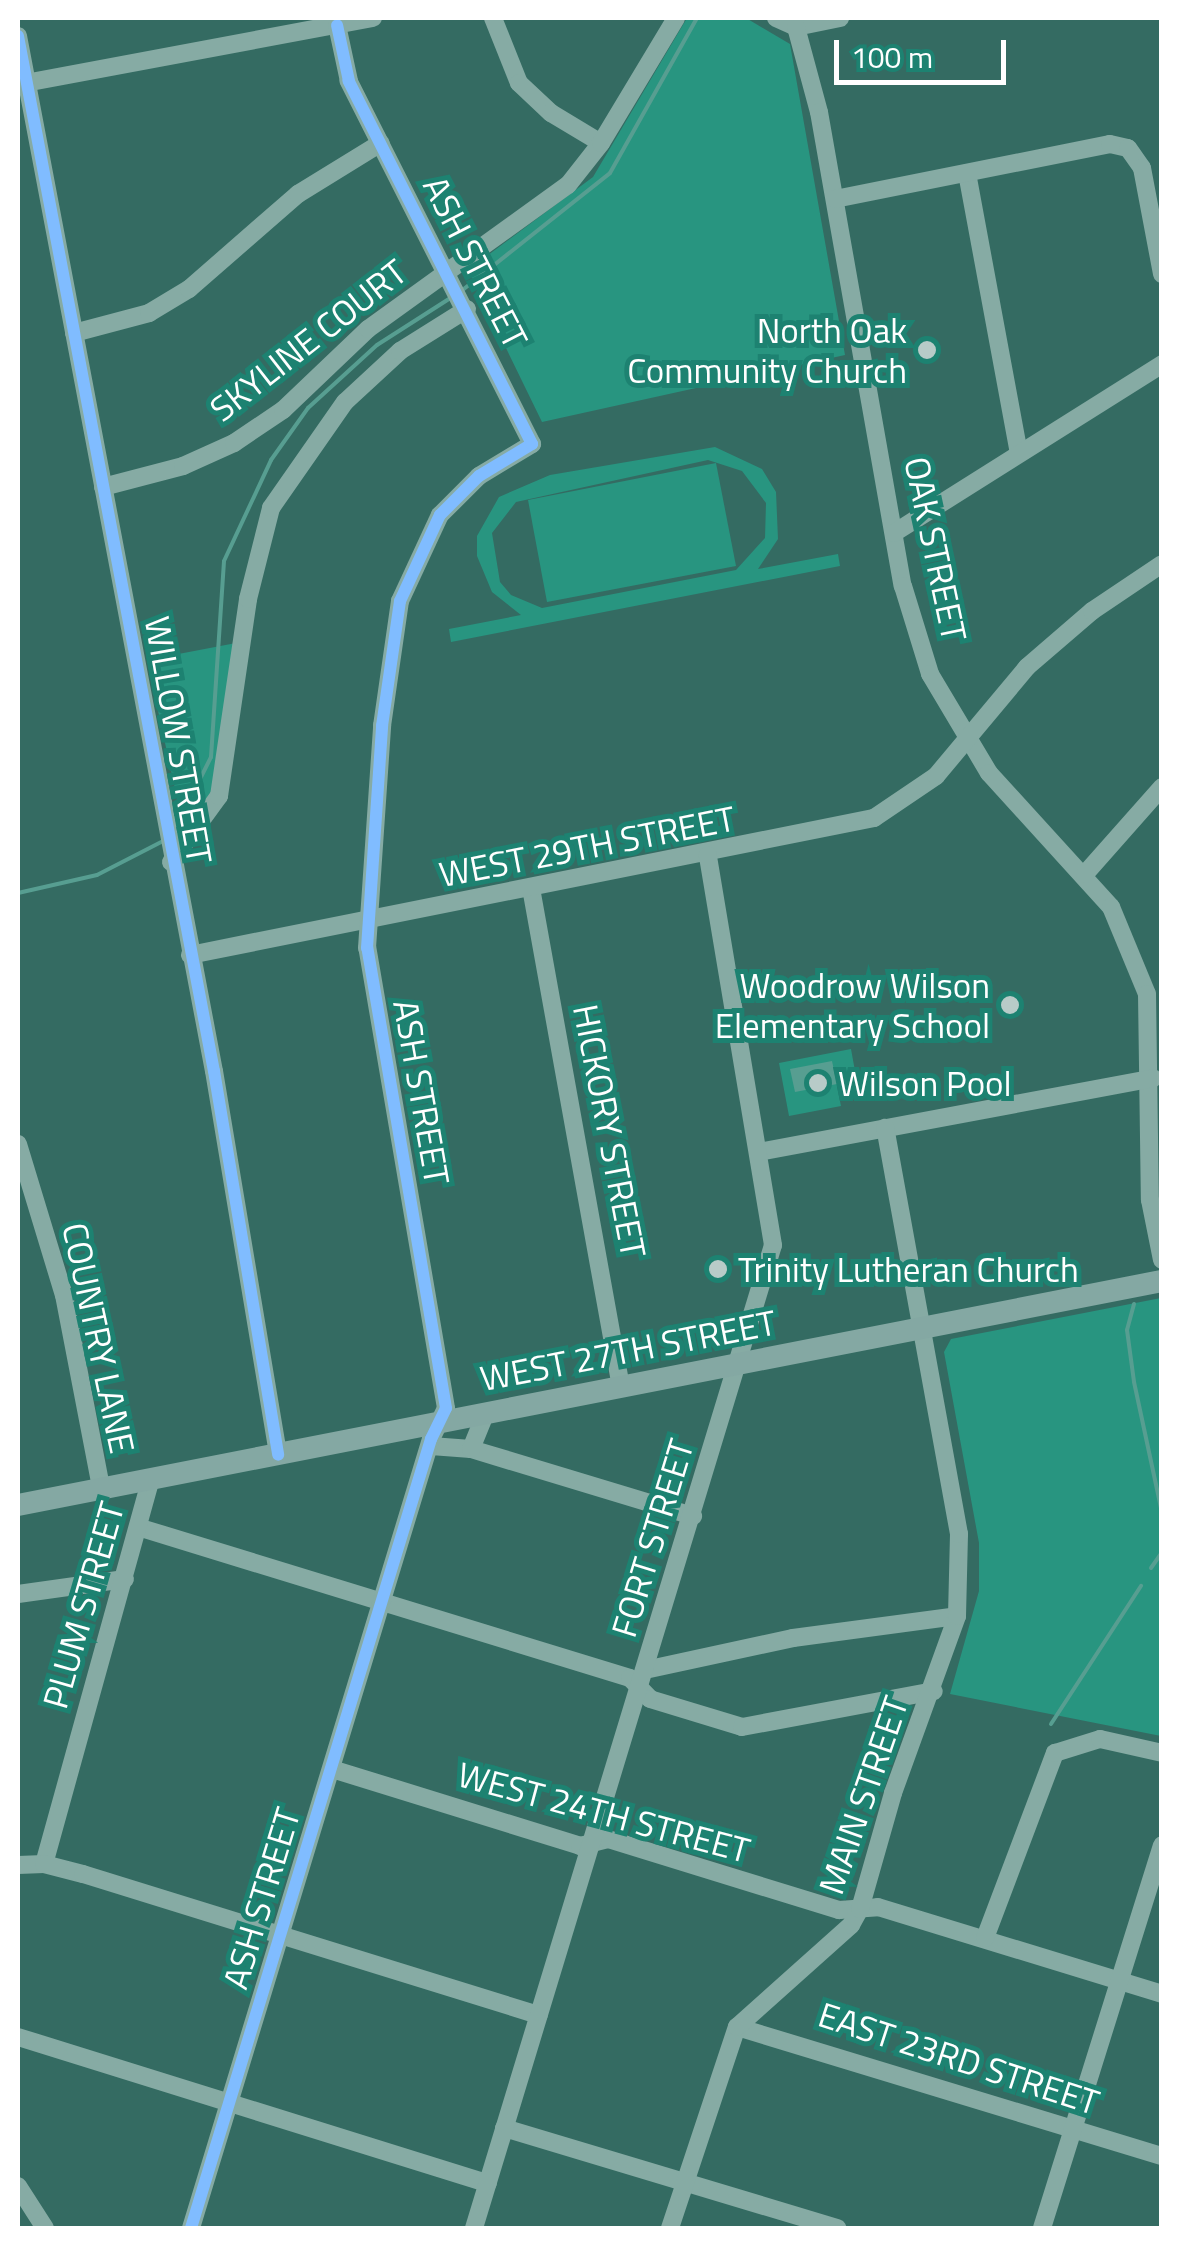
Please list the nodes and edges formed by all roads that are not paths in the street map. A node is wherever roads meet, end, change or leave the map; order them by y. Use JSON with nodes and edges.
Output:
{"nodes":[{"id":1,"x":373,"y":18,"type":"edge"},
{"id":2,"x":492,"y":18,"type":"edge"},
{"id":3,"x":676,"y":18,"type":"edge"},
{"id":4,"x":776,"y":18,"type":"edge"},
{"id":5,"x":840,"y":18,"type":"edge"},
{"id":6,"x":336,"y":25,"type":"junction"},
{"id":7,"x":796,"y":27,"type":"junction"},
{"id":8,"x":18,"y":36,"type":"edge"},
{"id":9,"x":22,"y":83,"type":"edge"},
{"id":10,"x":381,"y":143,"type":"junction"},
{"id":11,"x":601,"y":144,"type":"junction"},
{"id":12,"x":967,"y":173,"type":"junction"},
{"id":13,"x":836,"y":199,"type":"junction"},
{"id":14,"x":448,"y":273,"type":"junction"},
{"id":15,"x":1162,"y":274,"type":"edge"},
{"id":16,"x":467,"y":309,"type":"junction"},
{"id":17,"x":74,"y":333,"type":"junction"},
{"id":18,"x":1162,"y":364,"type":"edge"},
{"id":19,"x":1018,"y":450,"type":"junction"},
{"id":20,"x":103,"y":487,"type":"junction"},
{"id":21,"x":894,"y":532,"type":"junction"},
{"id":22,"x":1162,"y":564,"type":"edge"},
{"id":23,"x":966,"y":738,"type":"junction"},
{"id":24,"x":1162,"y":787,"type":"edge"},
{"id":25,"x":708,"y":854,"type":"junction"},
{"id":26,"x":170,"y":857,"type":"junction"},
{"id":27,"x":1085,"y":874,"type":"junction"},
{"id":28,"x":532,"y":888,"type":"junction"},
{"id":29,"x":368,"y":924,"type":"junction"},
{"id":30,"x":190,"y":955,"type":"junction"},
{"id":31,"x":1154,"y":996,"type":"edge"},
{"id":32,"x":1155,"y":1065,"type":"edge"},
{"id":33,"x":885,"y":1128,"type":"junction"},
{"id":34,"x":18,"y":1144,"type":"edge"},
{"id":35,"x":760,"y":1152,"type":"junction"},
{"id":36,"x":1162,"y":1260,"type":"edge"},
{"id":37,"x":1162,"y":1282,"type":"edge"},
{"id":38,"x":920,"y":1328,"type":"junction"},
{"id":39,"x":739,"y":1364,"type":"junction"},
{"id":40,"x":622,"y":1388,"type":"junction"},
{"id":41,"x":484,"y":1414,"type":"junction"},
{"id":42,"x":438,"y":1423,"type":"junction"},
{"id":43,"x":431,"y":1446,"type":"junction"},
{"id":44,"x":472,"y":1450,"type":"junction"},
{"id":45,"x":278,"y":1454,"type":"junction"},
{"id":46,"x":151,"y":1479,"type":"junction"},
{"id":47,"x":101,"y":1488,"type":"junction"},
{"id":48,"x":18,"y":1505,"type":"edge"},
{"id":49,"x":693,"y":1516,"type":"junction"},
{"id":50,"x":141,"y":1528,"type":"junction"},
{"id":51,"x":125,"y":1580,"type":"junction"},
{"id":52,"x":18,"y":1594,"type":"edge"},
{"id":53,"x":382,"y":1603,"type":"junction"},
{"id":54,"x":957,"y":1616,"type":"junction"},
{"id":55,"x":643,"y":1679,"type":"junction"},
{"id":56,"x":934,"y":1691,"type":"junction"},
{"id":57,"x":1162,"y":1753,"type":"edge"},
{"id":58,"x":332,"y":1769,"type":"junction"},
{"id":59,"x":592,"y":1845,"type":"junction"},
{"id":60,"x":1162,"y":1845,"type":"edge"},
{"id":61,"x":44,"y":1864,"type":"junction"},
{"id":62,"x":18,"y":1866,"type":"edge"},
{"id":63,"x":860,"y":1909,"type":"junction"},
{"id":64,"x":280,"y":1938,"type":"junction"},
{"id":65,"x":985,"y":1938,"type":"junction"},
{"id":66,"x":1119,"y":1980,"type":"junction"},
{"id":67,"x":1162,"y":1994,"type":"edge"},
{"id":68,"x":539,"y":2015,"type":"junction"},
{"id":69,"x":737,"y":2027,"type":"junction"},
{"id":70,"x":18,"y":2037,"type":"edge"},
{"id":71,"x":229,"y":2100,"type":"junction"},
{"id":72,"x":504,"y":2128,"type":"junction"},
{"id":73,"x":1073,"y":2129,"type":"junction"},
{"id":74,"x":1162,"y":2156,"type":"edge"},
{"id":75,"x":685,"y":2181,"type":"junction"},
{"id":76,"x":488,"y":2183,"type":"junction"},
{"id":77,"x":18,"y":2186,"type":"edge"},
{"id":78,"x":45,"y":2228,"type":"edge"},
{"id":79,"x":191,"y":2228,"type":"edge"},
{"id":80,"x":474,"y":2228,"type":"edge"},
{"id":81,"x":670,"y":2228,"type":"edge"},
{"id":82,"x":836,"y":2228,"type":"edge"},
{"id":83,"x":1042,"y":2228,"type":"edge"}],
"edges":[{"from":1,"to":6,"type":"street"},
{"from":2,"to":11,"type":"street"},
{"from":3,"to":11,"type":"street","name":"SKYLINE COURT"},
{"from":4,"to":7,"type":"street"},
{"from":5,"to":7,"type":"street"},
{"from":6,"to":9,"type":"street"},
{"from":6,"to":10,"type":"street","name":"ASH STREET"},
{"from":7,"to":13,"type":"street","name":"OAK STREET"},
{"from":8,"to":9,"type":"street","name":"WILLOW STREET"},
{"from":9,"to":17,"type":"street","name":"WILLOW STREET"},
{"from":10,"to":14,"type":"street","name":"ASH STREET"},
{"from":10,"to":17,"type":"street"},
{"from":11,"to":14,"type":"street","name":"SKYLINE COURT"},
{"from":12,"to":13,"type":"street"},
{"from":12,"to":15,"type":"street"},
{"from":12,"to":19,"type":"street"},
{"from":13,"to":21,"type":"street","name":"OAK STREET"},
{"from":14,"to":16,"type":"street","name":"ASH STREET"},
{"from":14,"to":20,"type":"street","name":"SKYLINE COURT"},
{"from":16,"to":26,"type":"street"},
{"from":16,"to":29,"type":"street","name":"ASH STREET"},
{"from":17,"to":20,"type":"street","name":"WILLOW STREET"},
{"from":18,"to":19,"type":"street"},
{"from":19,"to":21,"type":"street"},
{"from":20,"to":26,"type":"street","name":"WILLOW STREET"},
{"from":21,"to":23,"type":"street","name":"OAK STREET"},
{"from":22,"to":23,"type":"street","name":"WEST 29TH STREET"},
{"from":23,"to":25,"type":"street","name":"WEST 29TH STREET"},
{"from":23,"to":27,"type":"street","name":"OAK STREET"},
{"from":24,"to":27,"type":"street"},
{"from":25,"to":28,"type":"street","name":"WEST 29TH STREET"},
{"from":25,"to":35,"type":"street","name":"FORT STREET"},
{"from":26,"to":30,"type":"street","name":"WILLOW STREET"},
{"from":27,"to":31,"type":"street","name":"OAK STREET"},
{"from":28,"to":29,"type":"street","name":"WEST 29TH STREET"},
{"from":28,"to":40,"type":"street","name":"HICKORY STREET"},
{"from":29,"to":30,"type":"street","name":"WEST 29TH STREET"},
{"from":29,"to":42,"type":"street","name":"ASH STREET"},
{"from":30,"to":45,"type":"street","name":"WILLOW STREET"},
{"from":31,"to":32,"type":"street","name":"OAK STREET"},
{"from":32,"to":33,"type":"street"},
{"from":32,"to":36,"type":"street","name":"OAK STREET"},
{"from":33,"to":35,"type":"street"},
{"from":33,"to":38,"type":"street","name":"MAIN STREET"},
{"from":34,"to":47,"type":"street","name":"COUNTRY LANE"},
{"from":35,"to":39,"type":"street","name":"FORT STREET"},
{"from":37,"to":38,"type":"main road","name":"WEST 27TH STREET"},
{"from":38,"to":39,"type":"main road","name":"WEST 27TH STREET"},
{"from":38,"to":54,"type":"street","name":"MAIN STREET"},
{"from":39,"to":40,"type":"main road","name":"WEST 27TH STREET"},
{"from":39,"to":49,"type":"street","name":"FORT STREET"},
{"from":40,"to":41,"type":"main road","name":"WEST 27TH STREET"},
{"from":41,"to":42,"type":"main road","name":"WEST 27TH STREET"},
{"from":41,"to":44,"type":"street"},
{"from":42,"to":43,"type":"street","name":"ASH STREET"},
{"from":42,"to":45,"type":"main road","name":"WEST 27TH STREET"},
{"from":43,"to":44,"type":"street"},
{"from":43,"to":53,"type":"street","name":"ASH STREET"},
{"from":44,"to":49,"type":"street"},
{"from":45,"to":46,"type":"main road","name":"WEST 27TH STREET"},
{"from":46,"to":47,"type":"main road","name":"WEST 27TH STREET"},
{"from":46,"to":50,"type":"street","name":"PLUM STREET"},
{"from":47,"to":48,"type":"main road","name":"WEST 27TH STREET"},
{"from":49,"to":55,"type":"street","name":"FORT STREET"},
{"from":50,"to":51,"type":"street","name":"PLUM STREET"},
{"from":50,"to":53,"type":"street"},
{"from":51,"to":52,"type":"street"},
{"from":51,"to":61,"type":"street","name":"PLUM STREET"},
{"from":53,"to":55,"type":"street"},
{"from":53,"to":58,"type":"street","name":"ASH STREET"},
{"from":54,"to":55,"type":"street"},
{"from":54,"to":56,"type":"street","name":"MAIN STREET"},
{"from":55,"to":56,"type":"street"},
{"from":55,"to":59,"type":"street","name":"FORT STREET"},
{"from":56,"to":63,"type":"street","name":"MAIN STREET"},
{"from":57,"to":65,"type":"street"},
{"from":58,"to":59,"type":"street","name":"WEST 24TH STREET"},
{"from":58,"to":64,"type":"street","name":"ASH STREET"},
{"from":59,"to":63,"type":"street","name":"WEST 24TH STREET"},
{"from":59,"to":68,"type":"street","name":"FORT STREET"},
{"from":60,"to":66,"type":"street"},
{"from":61,"to":62,"type":"street"},
{"from":61,"to":64,"type":"street"},
{"from":63,"to":65,"type":"street","name":"WEST 24TH STREET"},
{"from":63,"to":69,"type":"street","name":"MAIN STREET"},
{"from":64,"to":68,"type":"street"},
{"from":64,"to":71,"type":"street","name":"ASH STREET"},
{"from":65,"to":66,"type":"street","name":"WEST 24TH STREET"},
{"from":66,"to":67,"type":"street","name":"WEST 24TH STREET"},
{"from":66,"to":73,"type":"street"},
{"from":68,"to":72,"type":"street","name":"FORT STREET"},
{"from":69,"to":73,"type":"street","name":"EAST 23RD STREET"},
{"from":69,"to":75,"type":"street","name":"MAIN STREET"},
{"from":70,"to":71,"type":"street"},
{"from":71,"to":76,"type":"street"},
{"from":71,"to":79,"type":"street","name":"ASH STREET"},
{"from":72,"to":75,"type":"street"},
{"from":72,"to":76,"type":"street","name":"FORT STREET"},
{"from":73,"to":74,"type":"street","name":"EAST 23RD STREET"},
{"from":73,"to":83,"type":"street"},
{"from":75,"to":81,"type":"street","name":"MAIN STREET"},
{"from":75,"to":82,"type":"street"},
{"from":76,"to":80,"type":"street","name":"FORT STREET"},
{"from":77,"to":78,"type":"street"}]}
